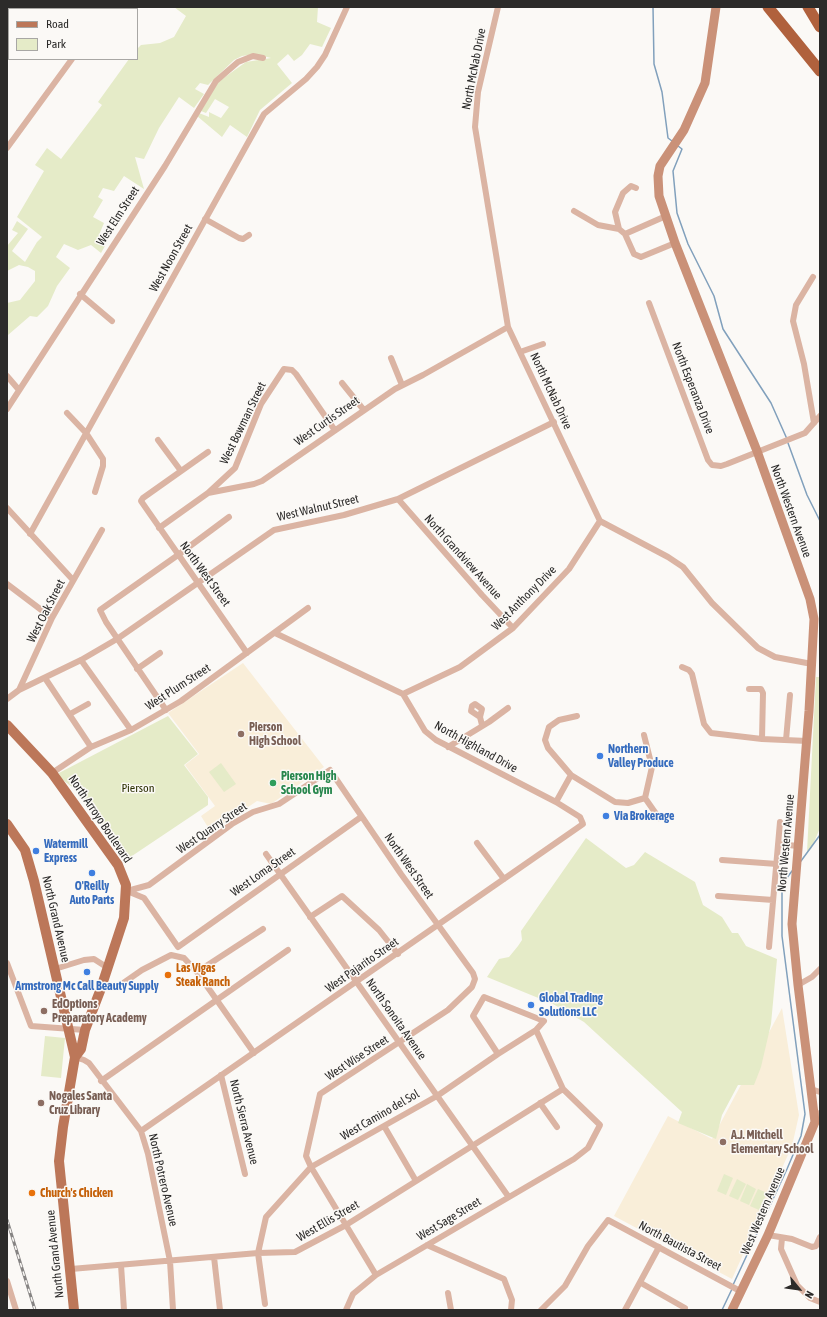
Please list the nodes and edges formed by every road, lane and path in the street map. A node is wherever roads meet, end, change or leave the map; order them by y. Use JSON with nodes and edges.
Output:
{"nodes":[{"id":1,"x":347,"y":7,"type":"edge"},
{"id":2,"x":498,"y":7,"type":"edge"},
{"id":3,"x":716,"y":7,"type":"edge"},
{"id":4,"x":768,"y":7,"type":"edge"},
{"id":5,"x":808,"y":7,"type":"edge"},
{"id":6,"x":820,"y":27,"type":"edge"},
{"id":7,"x":263,"y":58,"type":"dead end"},
{"id":8,"x":71,"y":60,"type":"edge"},
{"id":9,"x":820,"y":71,"type":"edge"},
{"id":10,"x":7,"y":148,"type":"edge"},
{"id":11,"x":636,"y":188,"type":"dead end"},
{"id":12,"x":574,"y":211,"type":"dead end"},
{"id":13,"x":666,"y":216,"type":"junction"},
{"id":14,"x":205,"y":219,"type":"junction"},
{"id":15,"x":619,"y":228,"type":"junction"},
{"id":16,"x":625,"y":234,"type":"junction"},
{"id":17,"x":250,"y":235,"type":"dead end"},
{"id":18,"x":675,"y":243,"type":"junction"},
{"id":19,"x":813,"y":277,"type":"dead end"},
{"id":20,"x":80,"y":294,"type":"junction"},
{"id":21,"x":649,"y":303,"type":"dead end"},
{"id":22,"x":112,"y":320,"type":"dead end"},
{"id":23,"x":508,"y":327,"type":"junction"},
{"id":24,"x":543,"y":344,"type":"dead end"},
{"id":25,"x":520,"y":352,"type":"junction"},
{"id":26,"x":391,"y":358,"type":"dead end"},
{"id":27,"x":7,"y":376,"type":"edge"},
{"id":28,"x":342,"y":383,"type":"dead end"},
{"id":29,"x":402,"y":385,"type":"junction"},
{"id":30,"x":20,"y":390,"type":"junction"},
{"id":31,"x":7,"y":409,"type":"edge"},
{"id":32,"x":363,"y":409,"type":"junction"},
{"id":33,"x":67,"y":413,"type":"dead end"},
{"id":34,"x":820,"y":416,"type":"edge"},
{"id":35,"x":554,"y":422,"type":"junction"},
{"id":36,"x":814,"y":424,"type":"junction"},
{"id":37,"x":334,"y":429,"type":"junction"},
{"id":38,"x":86,"y":433,"type":"junction"},
{"id":39,"x":158,"y":440,"type":"dead end"},
{"id":40,"x":757,"y":451,"type":"junction"},
{"id":41,"x":208,"y":452,"type":"dead end"},
{"id":42,"x":181,"y":471,"type":"junction"},
{"id":43,"x":95,"y":492,"type":"dead end"},
{"id":44,"x":208,"y":492,"type":"junction"},
{"id":45,"x":398,"y":499,"type":"junction"},
{"id":46,"x":7,"y":508,"type":"edge"},
{"id":47,"x":229,"y":517,"type":"dead end"},
{"id":48,"x":600,"y":521,"type":"junction"},
{"id":49,"x":159,"y":528,"type":"junction"},
{"id":50,"x":102,"y":530,"type":"dead end"},
{"id":51,"x":30,"y":534,"type":"junction"},
{"id":52,"x":178,"y":555,"type":"junction"},
{"id":53,"x":73,"y":580,"type":"junction"},
{"id":54,"x":198,"y":581,"type":"junction"},
{"id":55,"x":8,"y":584,"type":"edge"},
{"id":56,"x":308,"y":608,"type":"dead end"},
{"id":57,"x":52,"y":618,"type":"junction"},
{"id":58,"x":817,"y":618,"type":"edge"},
{"id":59,"x":513,"y":628,"type":"junction"},
{"id":60,"x":275,"y":633,"type":"junction"},
{"id":61,"x":118,"y":639,"type":"junction"},
{"id":62,"x":160,"y":653,"type":"dead end"},
{"id":63,"x":247,"y":653,"type":"junction"},
{"id":64,"x":81,"y":660,"type":"junction"},
{"id":65,"x":812,"y":664,"type":"junction"},
{"id":66,"x":682,"y":667,"type":"dead end"},
{"id":67,"x":137,"y":669,"type":"junction"},
{"id":68,"x":45,"y":678,"type":"junction"},
{"id":69,"x":749,"y":689,"type":"dead end"},
{"id":70,"x":19,"y":690,"type":"junction"},
{"id":71,"x":403,"y":694,"type":"junction"},
{"id":72,"x":790,"y":695,"type":"dead end"},
{"id":73,"x":7,"y":699,"type":"edge"},
{"id":74,"x":88,"y":704,"type":"dead end"},
{"id":75,"x":508,"y":708,"type":"dead end"},
{"id":76,"x":166,"y":710,"type":"junction"},
{"id":77,"x":70,"y":714,"type":"junction"},
{"id":78,"x":577,"y":716,"type":"dead end"},
{"id":79,"x":480,"y":717,"type":"dead end"},
{"id":80,"x":7,"y":725,"type":"edge"},
{"id":81,"x":482,"y":725,"type":"junction"},
{"id":82,"x":131,"y":730,"type":"junction"},
{"id":83,"x":644,"y":735,"type":"dead end"},
{"id":84,"x":762,"y":739,"type":"junction"},
{"id":85,"x":786,"y":740,"type":"junction"},
{"id":86,"x":807,"y":741,"type":"junction"},
{"id":87,"x":91,"y":747,"type":"junction"},
{"id":88,"x":448,"y":747,"type":"junction"},
{"id":89,"x":330,"y":770,"type":"joint"},
{"id":90,"x":52,"y":773,"type":"junction"},
{"id":91,"x":571,"y":775,"type":"junction"},
{"id":92,"x":645,"y":798,"type":"junction"},
{"id":93,"x":556,"y":802,"type":"junction"},
{"id":94,"x":575,"y":812,"type":"joint"},
{"id":95,"x":361,"y":817,"type":"junction"},
{"id":96,"x":659,"y":818,"type":"dead end"},
{"id":97,"x":780,"y":822,"type":"dead end"},
{"id":98,"x":7,"y":824,"type":"edge"},
{"id":99,"x":476,"y":843,"type":"dead end"},
{"id":100,"x":778,"y":844,"type":"junction"},
{"id":101,"x":798,"y":846,"type":"junction"},
{"id":102,"x":266,"y":854,"type":"dead end"},
{"id":103,"x":722,"y":860,"type":"dead end"},
{"id":104,"x":777,"y":864,"type":"junction"},
{"id":105,"x":280,"y":874,"type":"junction"},
{"id":106,"x":504,"y":879,"type":"junction"},
{"id":107,"x":127,"y":891,"type":"junction"},
{"id":108,"x":718,"y":896,"type":"dead end"},
{"id":109,"x":773,"y":900,"type":"junction"},
{"id":110,"x":310,"y":917,"type":"junction"},
{"id":111,"x":438,"y":925,"type":"junction"},
{"id":112,"x":262,"y":929,"type":"dead end"},
{"id":113,"x":769,"y":947,"type":"dead end"},
{"id":114,"x":288,"y":950,"type":"dead end"},
{"id":115,"x":398,"y":954,"type":"junction"},
{"id":116,"x":7,"y":963,"type":"edge"},
{"id":117,"x":108,"y":968,"type":"junction"},
{"id":118,"x":55,"y":969,"type":"junction"},
{"id":119,"x":820,"y":969,"type":"edge"},
{"id":120,"x":197,"y":972,"type":"junction"},
{"id":121,"x":473,"y":973,"type":"joint"},
{"id":122,"x":357,"y":982,"type":"junction"},
{"id":123,"x":798,"y":985,"type":"junction"},
{"id":124,"x":102,"y":986,"type":"junction"},
{"id":125,"x":216,"y":1001,"type":"junction"},
{"id":126,"x":69,"y":1029,"type":"junction"},
{"id":127,"x":86,"y":1030,"type":"junction"},
{"id":128,"x":536,"y":1030,"type":"junction"},
{"id":129,"x":400,"y":1043,"type":"junction"},
{"id":130,"x":254,"y":1053,"type":"junction"},
{"id":131,"x":498,"y":1054,"type":"junction"},
{"id":132,"x":75,"y":1057,"type":"junction"},
{"id":133,"x":221,"y":1076,"type":"junction"},
{"id":134,"x":101,"y":1081,"type":"junction"},
{"id":135,"x":563,"y":1089,"type":"junction"},
{"id":136,"x":815,"y":1090,"type":"edge"},
{"id":137,"x":437,"y":1096,"type":"junction"},
{"id":138,"x":540,"y":1103,"type":"junction"},
{"id":139,"x":820,"y":1112,"type":"edge"},
{"id":140,"x":816,"y":1122,"type":"junction"},
{"id":141,"x":384,"y":1126,"type":"junction"},
{"id":142,"x":557,"y":1127,"type":"dead end"},
{"id":143,"x":141,"y":1131,"type":"junction"},
{"id":144,"x":472,"y":1146,"type":"junction"},
{"id":145,"x":311,"y":1167,"type":"junction"},
{"id":146,"x":245,"y":1174,"type":"dead end"},
{"id":147,"x":416,"y":1181,"type":"junction"},
{"id":148,"x":508,"y":1196,"type":"junction"},
{"id":149,"x":346,"y":1225,"type":"junction"},
{"id":150,"x":768,"y":1235,"type":"junction"},
{"id":151,"x":820,"y":1237,"type":"edge"},
{"id":152,"x":782,"y":1238,"type":"junction"},
{"id":153,"x":427,"y":1245,"type":"junction"},
{"id":154,"x":659,"y":1247,"type":"junction"},
{"id":155,"x":258,"y":1253,"type":"junction"},
{"id":156,"x":214,"y":1257,"type":"junction"},
{"id":157,"x":170,"y":1261,"type":"junction"},
{"id":158,"x":121,"y":1265,"type":"junction"},
{"id":159,"x":71,"y":1269,"type":"junction"},
{"id":160,"x":376,"y":1275,"type":"junction"},
{"id":161,"x":7,"y":1281,"type":"edge"},
{"id":162,"x":641,"y":1283,"type":"junction"},
{"id":163,"x":740,"y":1291,"type":"junction"},
{"id":164,"x":448,"y":1294,"type":"dead end"},
{"id":165,"x":820,"y":1302,"type":"edge"},
{"id":166,"x":264,"y":1304,"type":"dead end"},
{"id":167,"x":685,"y":1308,"type":"dead end"},
{"id":168,"x":16,"y":1310,"type":"edge"},
{"id":169,"x":74,"y":1310,"type":"edge"},
{"id":170,"x":124,"y":1310,"type":"edge"},
{"id":171,"x":173,"y":1310,"type":"edge"},
{"id":172,"x":220,"y":1310,"type":"edge"},
{"id":173,"x":346,"y":1310,"type":"edge"},
{"id":174,"x":451,"y":1310,"type":"edge"},
{"id":175,"x":510,"y":1310,"type":"edge"},
{"id":176,"x":541,"y":1310,"type":"edge"},
{"id":177,"x":626,"y":1310,"type":"edge"},
{"id":178,"x":732,"y":1310,"type":"edge"}],
"edges":[{"from":1,"to":14,"type":"street","name":"West Noon Street"},
{"from":2,"to":23,"type":"street","name":"North McNab Drive"},
{"from":3,"to":13,"type":"street","name":"North Western Avenue"},
{"from":4,"to":9,"type":"highway"},
{"from":5,"to":6,"type":"highway"},
{"from":7,"to":20,"type":"street","name":"West Elm Street"},
{"from":8,"to":10,"type":"street"},
{"from":11,"to":15,"type":"street"},
{"from":12,"to":15,"type":"street"},
{"from":13,"to":16,"type":"street"},
{"from":13,"to":18,"type":"street","name":"North Western Avenue"},
{"from":14,"to":17,"type":"street"},
{"from":14,"to":38,"type":"street","name":"West Noon Street"},
{"from":15,"to":16,"type":"street"},
{"from":16,"to":18,"type":"street"},
{"from":18,"to":40,"type":"street","name":"North Western Avenue"},
{"from":19,"to":36,"type":"street"},
{"from":20,"to":22,"type":"street"},
{"from":20,"to":30,"type":"street","name":"West Elm Street"},
{"from":21,"to":40,"type":"street","name":"North Esperanza Drive"},
{"from":23,"to":25,"type":"street","name":"North McNab Drive"},
{"from":23,"to":29,"type":"street","name":"West Curtis Street"},
{"from":24,"to":25,"type":"street"},
{"from":25,"to":35,"type":"street","name":"North McNab Drive"},
{"from":26,"to":29,"type":"street"},
{"from":27,"to":30,"type":"street"},
{"from":28,"to":32,"type":"street"},
{"from":29,"to":32,"type":"street","name":"West Curtis Street"},
{"from":30,"to":31,"type":"street","name":"West Elm Street"},
{"from":32,"to":37,"type":"street","name":"West Curtis Street"},
{"from":33,"to":38,"type":"street"},
{"from":34,"to":36,"type":"street"},
{"from":35,"to":45,"type":"street","name":"West Walnut Street"},
{"from":35,"to":48,"type":"street","name":"North McNab Drive"},
{"from":36,"to":40,"type":"street"},
{"from":37,"to":44,"type":"street","name":"West Curtis Street"},
{"from":37,"to":44,"type":"street","name":"West Bowman Street"},
{"from":38,"to":43,"type":"street"},
{"from":38,"to":51,"type":"street","name":"West Noon Street"},
{"from":39,"to":42,"type":"street"},
{"from":40,"to":58,"type":"street","name":"North Western Avenue"},
{"from":41,"to":42,"type":"street"},
{"from":42,"to":49,"type":"street","name":"North West Street"},
{"from":44,"to":49,"type":"street","name":"West Curtis Street"},
{"from":45,"to":54,"type":"street","name":"West Walnut Street"},
{"from":45,"to":59,"type":"street","name":"North Grandview Avenue"},
{"from":46,"to":51,"type":"street"},
{"from":47,"to":52,"type":"street"},
{"from":48,"to":59,"type":"street","name":"West Anthony Drive"},
{"from":48,"to":65,"type":"street"},
{"from":49,"to":52,"type":"street","name":"North West Street"},
{"from":50,"to":53,"type":"street","name":"West Oak Street"},
{"from":51,"to":53,"type":"street"},
{"from":52,"to":54,"type":"street","name":"North West Street"},
{"from":52,"to":61,"type":"street"},
{"from":53,"to":57,"type":"street","name":"West Oak Street"},
{"from":54,"to":61,"type":"street","name":"West Walnut Street"},
{"from":54,"to":63,"type":"street","name":"North West Street"},
{"from":55,"to":57,"type":"street"},
{"from":56,"to":60,"type":"street","name":"West Plum Street"},
{"from":57,"to":70,"type":"street","name":"West Oak Street"},
{"from":58,"to":65,"type":"street","name":"North Western Avenue"},
{"from":59,"to":71,"type":"street","name":"West Anthony Drive"},
{"from":60,"to":63,"type":"street","name":"West Plum Street"},
{"from":60,"to":71,"type":"street"},
{"from":61,"to":64,"type":"street","name":"West Walnut Street"},
{"from":61,"to":67,"type":"street"},
{"from":62,"to":67,"type":"street"},
{"from":63,"to":76,"type":"street","name":"West Plum Street"},
{"from":64,"to":68,"type":"street","name":"West Walnut Street"},
{"from":64,"to":82,"type":"street"},
{"from":65,"to":86,"type":"street","name":"North Western Avenue"},
{"from":66,"to":84,"type":"street"},
{"from":67,"to":76,"type":"street"},
{"from":68,"to":70,"type":"street","name":"West Walnut Street"},
{"from":68,"to":77,"type":"street"},
{"from":69,"to":84,"type":"street"},
{"from":70,"to":73,"type":"street","name":"West Oak Street"},
{"from":71,"to":88,"type":"street","name":"North Highland Drive"},
{"from":72,"to":85,"type":"street"},
{"from":74,"to":77,"type":"street"},
{"from":75,"to":81,"type":"street"},
{"from":76,"to":82,"type":"street","name":"West Plum Street"},
{"from":77,"to":87,"type":"street"},
{"from":78,"to":91,"type":"street"},
{"from":79,"to":81,"type":"street"},
{"from":80,"to":90,"type":"main road","name":"North Arroyo Boulevard"},
{"from":81,"to":88,"type":"street"},
{"from":82,"to":87,"type":"street","name":"West Plum Street"},
{"from":83,"to":92,"type":"street"},
{"from":84,"to":85,"type":"street"},
{"from":85,"to":86,"type":"street"},
{"from":86,"to":101,"type":"street","name":"North Western Avenue"},
{"from":87,"to":90,"type":"street","name":"West Plum Street"},
{"from":88,"to":93,"type":"street","name":"North Highland Drive"},
{"from":89,"to":95,"type":"street","name":"North West Street"},
{"from":89,"to":107,"type":"street","name":"West Quarry Street"},
{"from":90,"to":107,"type":"main road","name":"North Arroyo Boulevard"},
{"from":91,"to":92,"type":"street"},
{"from":91,"to":93,"type":"street"},
{"from":92,"to":96,"type":"street"},
{"from":93,"to":94,"type":"street","name":"North Highland Drive"},
{"from":94,"to":106,"type":"street","name":"West Pajarito Street"},
{"from":95,"to":105,"type":"street","name":"West Loma Street"},
{"from":95,"to":111,"type":"street","name":"North West Street"},
{"from":97,"to":100,"type":"street"},
{"from":98,"to":118,"type":"main road","name":"North Grand Avenue"},
{"from":99,"to":106,"type":"street"},
{"from":100,"to":101,"type":"street"},
{"from":100,"to":104,"type":"street"},
{"from":101,"to":123,"type":"street","name":"North Western Avenue"},
{"from":102,"to":105,"type":"street","name":"North Sonoita Avenue"},
{"from":103,"to":104,"type":"street"},
{"from":104,"to":109,"type":"street"},
{"from":105,"to":107,"type":"street","name":"West Loma Street"},
{"from":105,"to":110,"type":"street","name":"North Sonoita Avenue"},
{"from":106,"to":111,"type":"street","name":"West Pajarito Street"},
{"from":107,"to":117,"type":"main road","name":"North Arroyo Boulevard"},
{"from":108,"to":109,"type":"street"},
{"from":109,"to":113,"type":"street"},
{"from":110,"to":115,"type":"street"},
{"from":110,"to":122,"type":"street","name":"North Sonoita Avenue"},
{"from":111,"to":115,"type":"street","name":"West Pajarito Street"},
{"from":111,"to":121,"type":"street","name":"North West Street"},
{"from":112,"to":120,"type":"street"},
{"from":114,"to":125,"type":"street"},
{"from":115,"to":122,"type":"street","name":"West Pajarito Street"},
{"from":116,"to":126,"type":"street"},
{"from":117,"to":118,"type":"street"},
{"from":117,"to":124,"type":"main road","name":"North Arroyo Boulevard"},
{"from":118,"to":126,"type":"main road","name":"North Grand Avenue"},
{"from":119,"to":123,"type":"street"},
{"from":120,"to":124,"type":"street"},
{"from":120,"to":125,"type":"street"},
{"from":121,"to":129,"type":"street","name":"West Wise Street"},
{"from":122,"to":129,"type":"street","name":"North Sonoita Avenue"},
{"from":122,"to":130,"type":"street","name":"West Pajarito Street"},
{"from":123,"to":136,"type":"street","name":"North Western Avenue"},
{"from":124,"to":127,"type":"main road","name":"North Arroyo Boulevard"},
{"from":125,"to":130,"type":"street"},
{"from":125,"to":134,"type":"street"},
{"from":126,"to":127,"type":"street"},
{"from":126,"to":132,"type":"main road","name":"North Grand Avenue"},
{"from":127,"to":132,"type":"main road","name":"North Arroyo Boulevard"},
{"from":128,"to":131,"type":"street","name":"West Camino del Sol"},
{"from":128,"to":131,"type":"street","name":"West Camino del Sol"},
{"from":128,"to":135,"type":"street"},
{"from":129,"to":137,"type":"street","name":"North Sonoita Avenue"},
{"from":129,"to":145,"type":"street","name":"West Wise Street"},
{"from":130,"to":133,"type":"street","name":"West Pajarito Street"},
{"from":131,"to":137,"type":"street","name":"West Camino del Sol"},
{"from":132,"to":134,"type":"street","name":"North Potrero Avenue"},
{"from":132,"to":159,"type":"main road","name":"North Grand Avenue"},
{"from":133,"to":143,"type":"street","name":"West Pajarito Street"},
{"from":133,"to":146,"type":"street","name":"North Sierra Avenue"},
{"from":134,"to":143,"type":"street","name":"North Potrero Avenue"},
{"from":135,"to":138,"type":"street","name":"West Ellis Street"},
{"from":135,"to":148,"type":"street","name":"West Sage Street"},
{"from":136,"to":140,"type":"street","name":"North Western Avenue"},
{"from":137,"to":141,"type":"street","name":"West Camino del Sol"},
{"from":137,"to":144,"type":"street","name":"North Sonoita Avenue"},
{"from":138,"to":142,"type":"street"},
{"from":138,"to":144,"type":"street","name":"West Ellis Street"},
{"from":139,"to":140,"type":"street"},
{"from":140,"to":150,"type":"street","name":"West Western Avenue"},
{"from":141,"to":145,"type":"street","name":"West Camino del Sol"},
{"from":141,"to":147,"type":"street"},
{"from":143,"to":157,"type":"street","name":"North Potrero Avenue"},
{"from":144,"to":147,"type":"street","name":"West Ellis Street"},
{"from":144,"to":148,"type":"street","name":"North Sonoita Avenue"},
{"from":145,"to":149,"type":"street"},
{"from":145,"to":155,"type":"street","name":"West Camino del Sol"},
{"from":147,"to":149,"type":"street","name":"West Ellis Street"},
{"from":148,"to":153,"type":"street","name":"West Sage Street"},
{"from":149,"to":155,"type":"street","name":"West Ellis Street"},
{"from":149,"to":160,"type":"street"},
{"from":150,"to":152,"type":"street"},
{"from":150,"to":163,"type":"street","name":"West Western Avenue"},
{"from":151,"to":152,"type":"street"},
{"from":152,"to":165,"type":"street"},
{"from":153,"to":160,"type":"street","name":"West Sage Street"},
{"from":153,"to":175,"type":"street"},
{"from":154,"to":162,"type":"street"},
{"from":154,"to":163,"type":"street","name":"North Bautista Street"},
{"from":154,"to":176,"type":"street","name":"North Bautista Street"},
{"from":155,"to":156,"type":"street","name":"West Ellis Street"},
{"from":155,"to":166,"type":"street"},
{"from":156,"to":157,"type":"street","name":"West Ellis Street"},
{"from":156,"to":172,"type":"street"},
{"from":157,"to":158,"type":"street","name":"West Ellis Street"},
{"from":157,"to":171,"type":"street","name":"North Potrero Avenue"},
{"from":158,"to":159,"type":"street","name":"West Ellis Street"},
{"from":158,"to":170,"type":"street"},
{"from":159,"to":169,"type":"main road","name":"North Grand Avenue"},
{"from":160,"to":173,"type":"street","name":"West Sage Street"},
{"from":161,"to":168,"type":"street"},
{"from":162,"to":167,"type":"street"},
{"from":162,"to":177,"type":"street"},
{"from":163,"to":178,"type":"street","name":"West Western Avenue"},
{"from":164,"to":174,"type":"street"}]}
